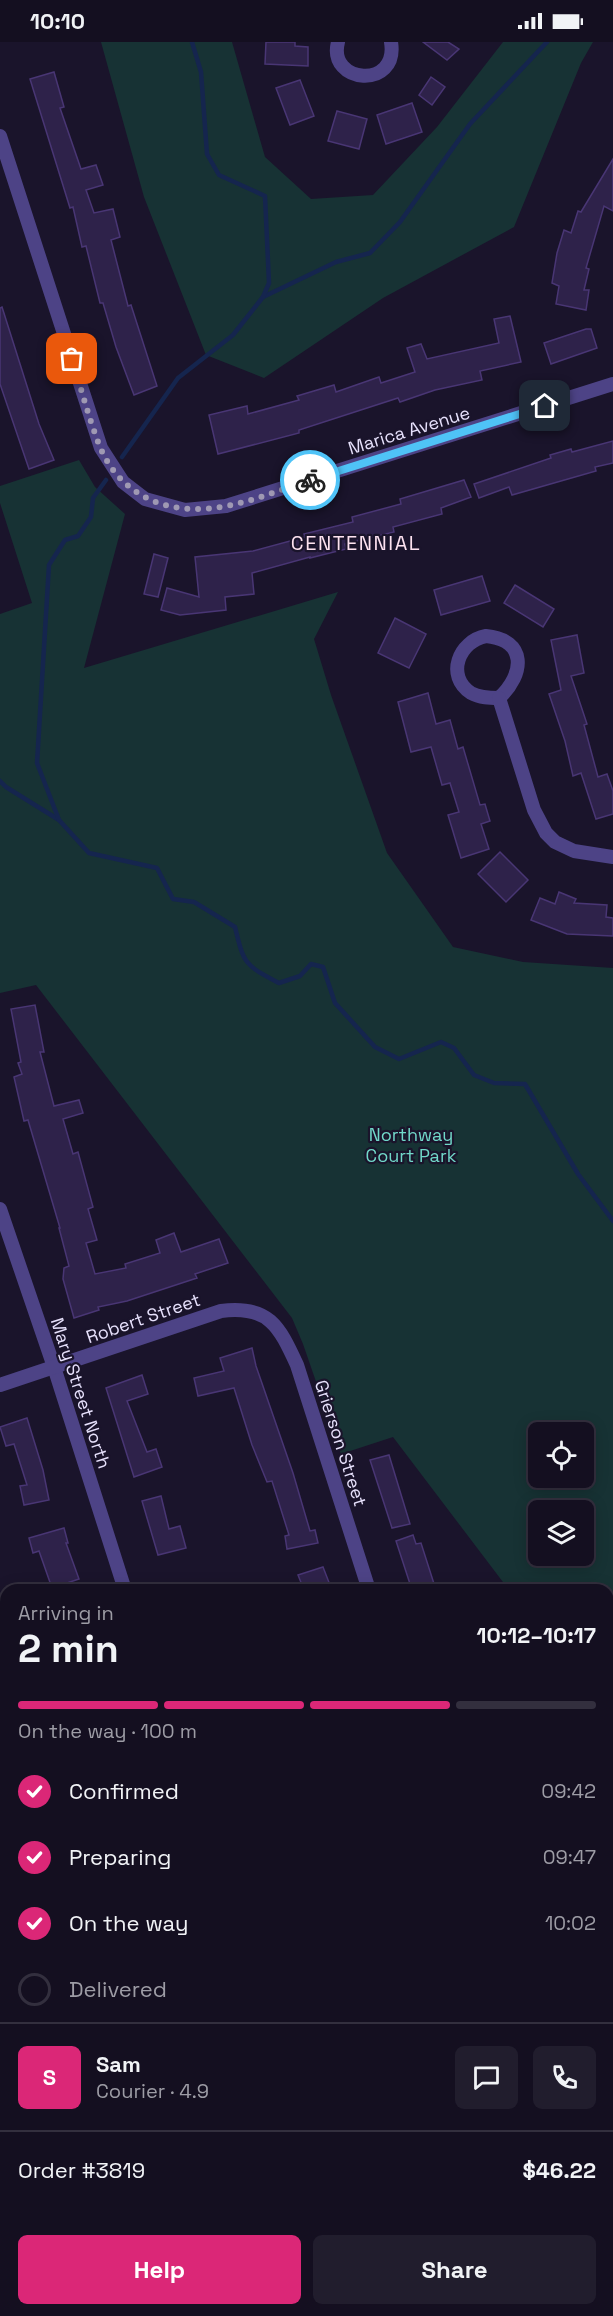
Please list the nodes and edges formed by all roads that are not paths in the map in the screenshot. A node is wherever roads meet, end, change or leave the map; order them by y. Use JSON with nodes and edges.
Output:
{"nodes":[{"id":1,"x":338,"y":42,"type":"edge"},
{"id":2,"x":391,"y":42,"type":"edge"},
{"id":3,"x":0,"y":136,"type":"edge"},
{"id":4,"x":613,"y":384,"type":"edge"},
{"id":5,"x":499,"y":698,"type":"junction"},
{"id":6,"x":613,"y":857,"type":"edge"},
{"id":7,"x":0,"y":1209,"type":"edge"},
{"id":8,"x":264,"y":1316,"type":"joint"},
{"id":9,"x":54,"y":1367,"type":"junction"},
{"id":10,"x":0,"y":1385,"type":"edge"},
{"id":11,"x":123,"y":1584,"type":"edge"},
{"id":12,"x":367,"y":1584,"type":"edge"}],
"edges":[{"from":1,"to":2,"type":"street"},
{"from":3,"to":4,"type":"street","name":"Marica Avenue"},
{"from":5,"to":5,"type":"street"},
{"from":5,"to":6,"type":"street"},
{"from":7,"to":9,"type":"street","name":"Mary Street North"},
{"from":8,"to":9,"type":"street","name":"Robert Street"},
{"from":8,"to":12,"type":"street","name":"Grierson Street"},
{"from":9,"to":10,"type":"street","name":"Robert Street"},
{"from":9,"to":11,"type":"street","name":"Mary Street North"}]}
